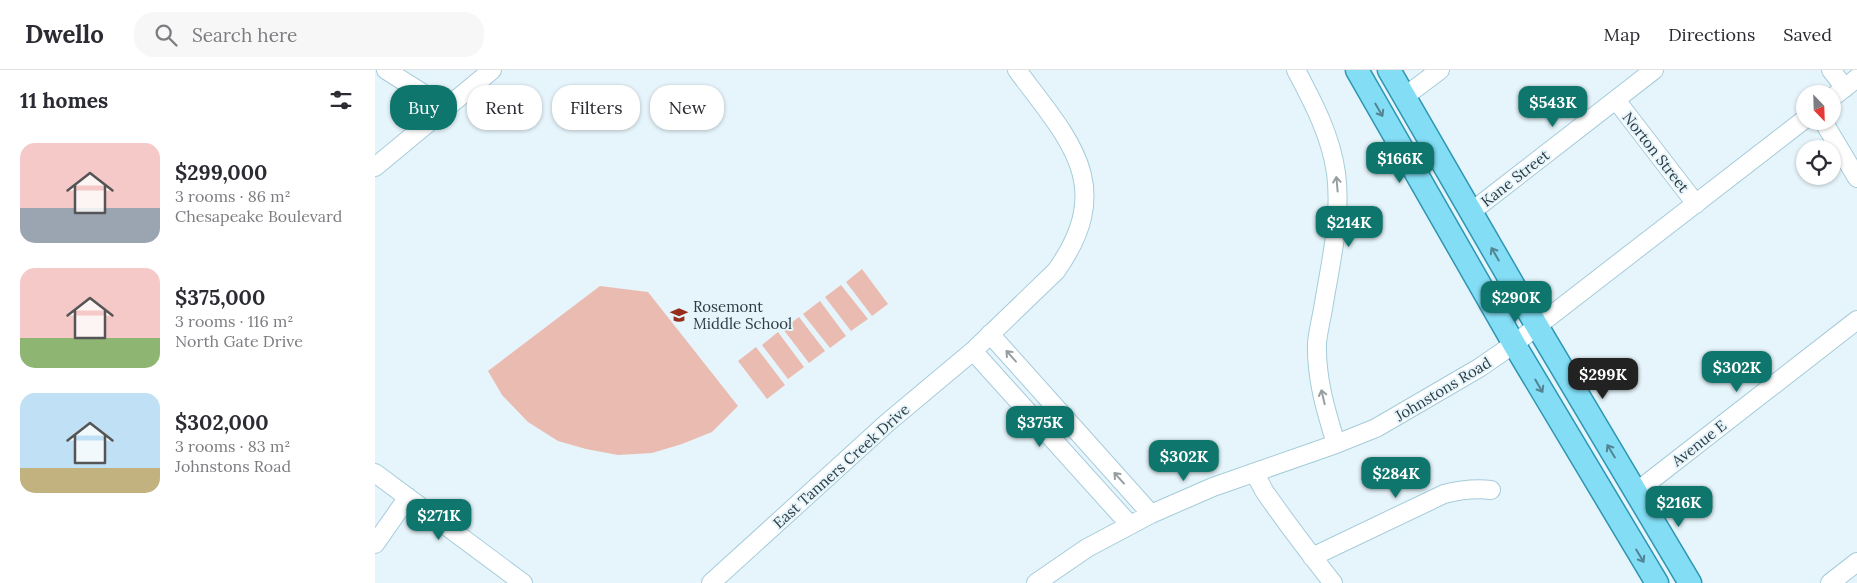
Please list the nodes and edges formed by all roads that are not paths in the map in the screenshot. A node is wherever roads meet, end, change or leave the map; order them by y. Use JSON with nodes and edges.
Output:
{"nodes":[{"id":1,"x":386,"y":70,"type":"edge"},
{"id":2,"x":492,"y":70,"type":"edge"},
{"id":3,"x":1017,"y":70,"type":"edge"},
{"id":4,"x":1296,"y":70,"type":"edge"},
{"id":5,"x":1357,"y":70,"type":"edge"},
{"id":6,"x":1389,"y":70,"type":"edge"},
{"id":7,"x":1439,"y":70,"type":"edge"},
{"id":8,"x":1654,"y":70,"type":"edge"},
{"id":9,"x":1831,"y":70,"type":"edge"},
{"id":10,"x":410,"y":85,"type":"edge"},
{"id":11,"x":1845,"y":88,"type":"edge"},
{"id":12,"x":1405,"y":97,"type":"junction"},
{"id":13,"x":457,"y":99,"type":"edge"},
{"id":14,"x":1616,"y":100,"type":"junction"},
{"id":15,"x":1796,"y":125,"type":"edge"},
{"id":16,"x":420,"y":130,"type":"edge"},
{"id":17,"x":1828,"y":130,"type":"edge"},
{"id":18,"x":375,"y":167,"type":"edge"},
{"id":19,"x":1857,"y":178,"type":"edge"},
{"id":20,"x":1696,"y":204,"type":"junction"},
{"id":21,"x":1471,"y":212,"type":"junction"},
{"id":22,"x":1857,"y":320,"type":"edge"},
{"id":23,"x":1537,"y":326,"type":"junction"},
{"id":24,"x":990,"y":334,"type":"junction"},
{"id":25,"x":1514,"y":344,"type":"junction"},
{"id":26,"x":973,"y":351,"type":"junction"},
{"id":27,"x":1336,"y":444,"type":"junction"},
{"id":28,"x":375,"y":473,"type":"edge"},
{"id":29,"x":1252,"y":473,"type":"junction"},
{"id":30,"x":1491,"y":490,"type":"dead end"},
{"id":31,"x":1636,"y":492,"type":"junction"},
{"id":32,"x":408,"y":498,"type":"junction"},
{"id":33,"x":1151,"y":514,"type":"junction"},
{"id":34,"x":1130,"y":524,"type":"junction"},
{"id":35,"x":375,"y":544,"type":"edge"},
{"id":36,"x":1312,"y":557,"type":"junction"},
{"id":37,"x":1857,"y":562,"type":"edge"},
{"id":38,"x":523,"y":583,"type":"edge"},
{"id":39,"x":711,"y":583,"type":"edge"},
{"id":40,"x":1036,"y":583,"type":"edge"},
{"id":41,"x":1333,"y":583,"type":"edge"},
{"id":42,"x":1657,"y":583,"type":"edge"},
{"id":43,"x":1690,"y":583,"type":"edge"},
{"id":44,"x":1830,"y":583,"type":"edge"}],
"edges":[{"from":1,"to":10,"type":"street"},
{"from":2,"to":13,"type":"street"},
{"from":3,"to":24,"type":"street","name":"East Tanners Creek Drive"},
{"from":27,"to":4,"type":"street","one_way":true},
{"from":5,"to":25,"type":"main road","one_way":true},
{"from":6,"to":12,"type":"main road"},
{"from":7,"to":12,"type":"street"},
{"from":8,"to":14,"type":"street","name":"Kane Street"},
{"from":9,"to":11,"type":"street"},
{"from":12,"to":21,"type":"main road"},
{"from":14,"to":20,"type":"street","name":"Norton Street"},
{"from":14,"to":21,"type":"street","name":"Kane Street"},
{"from":15,"to":20,"type":"street","name":"Johnstons Road"},
{"from":16,"to":18,"type":"street"},
{"from":17,"to":19,"type":"street"},
{"from":20,"to":23,"type":"street","name":"Johnstons Road"},
{"from":23,"to":21,"type":"main road","one_way":true},
{"from":22,"to":31,"type":"street","name":"Avenue E"},
{"from":23,"to":25,"type":"street","name":"Johnstons Road"},
{"from":31,"to":23,"type":"main road","one_way":true},
{"from":24,"to":26,"type":"street","name":"East Tanners Creek Drive"},
{"from":33,"to":24,"type":"street","one_way":true},
{"from":25,"to":27,"type":"street","name":"Johnstons Road"},
{"from":25,"to":42,"type":"main road","one_way":true},
{"from":26,"to":34,"type":"street"},
{"from":26,"to":39,"type":"street","name":"East Tanners Creek Drive"},
{"from":27,"to":29,"type":"street","name":"Johnstons Road"},
{"from":28,"to":32,"type":"street"},
{"from":29,"to":33,"type":"street","name":"Johnstons Road"},
{"from":29,"to":36,"type":"street"},
{"from":30,"to":36,"type":"street"},
{"from":31,"to":43,"type":"main road"},
{"from":32,"to":35,"type":"street"},
{"from":32,"to":38,"type":"street"},
{"from":33,"to":34,"type":"street","name":"Johnstons Road"},
{"from":34,"to":40,"type":"street","name":"Johnstons Road"},
{"from":36,"to":41,"type":"street"},
{"from":37,"to":44,"type":"street"}]}
